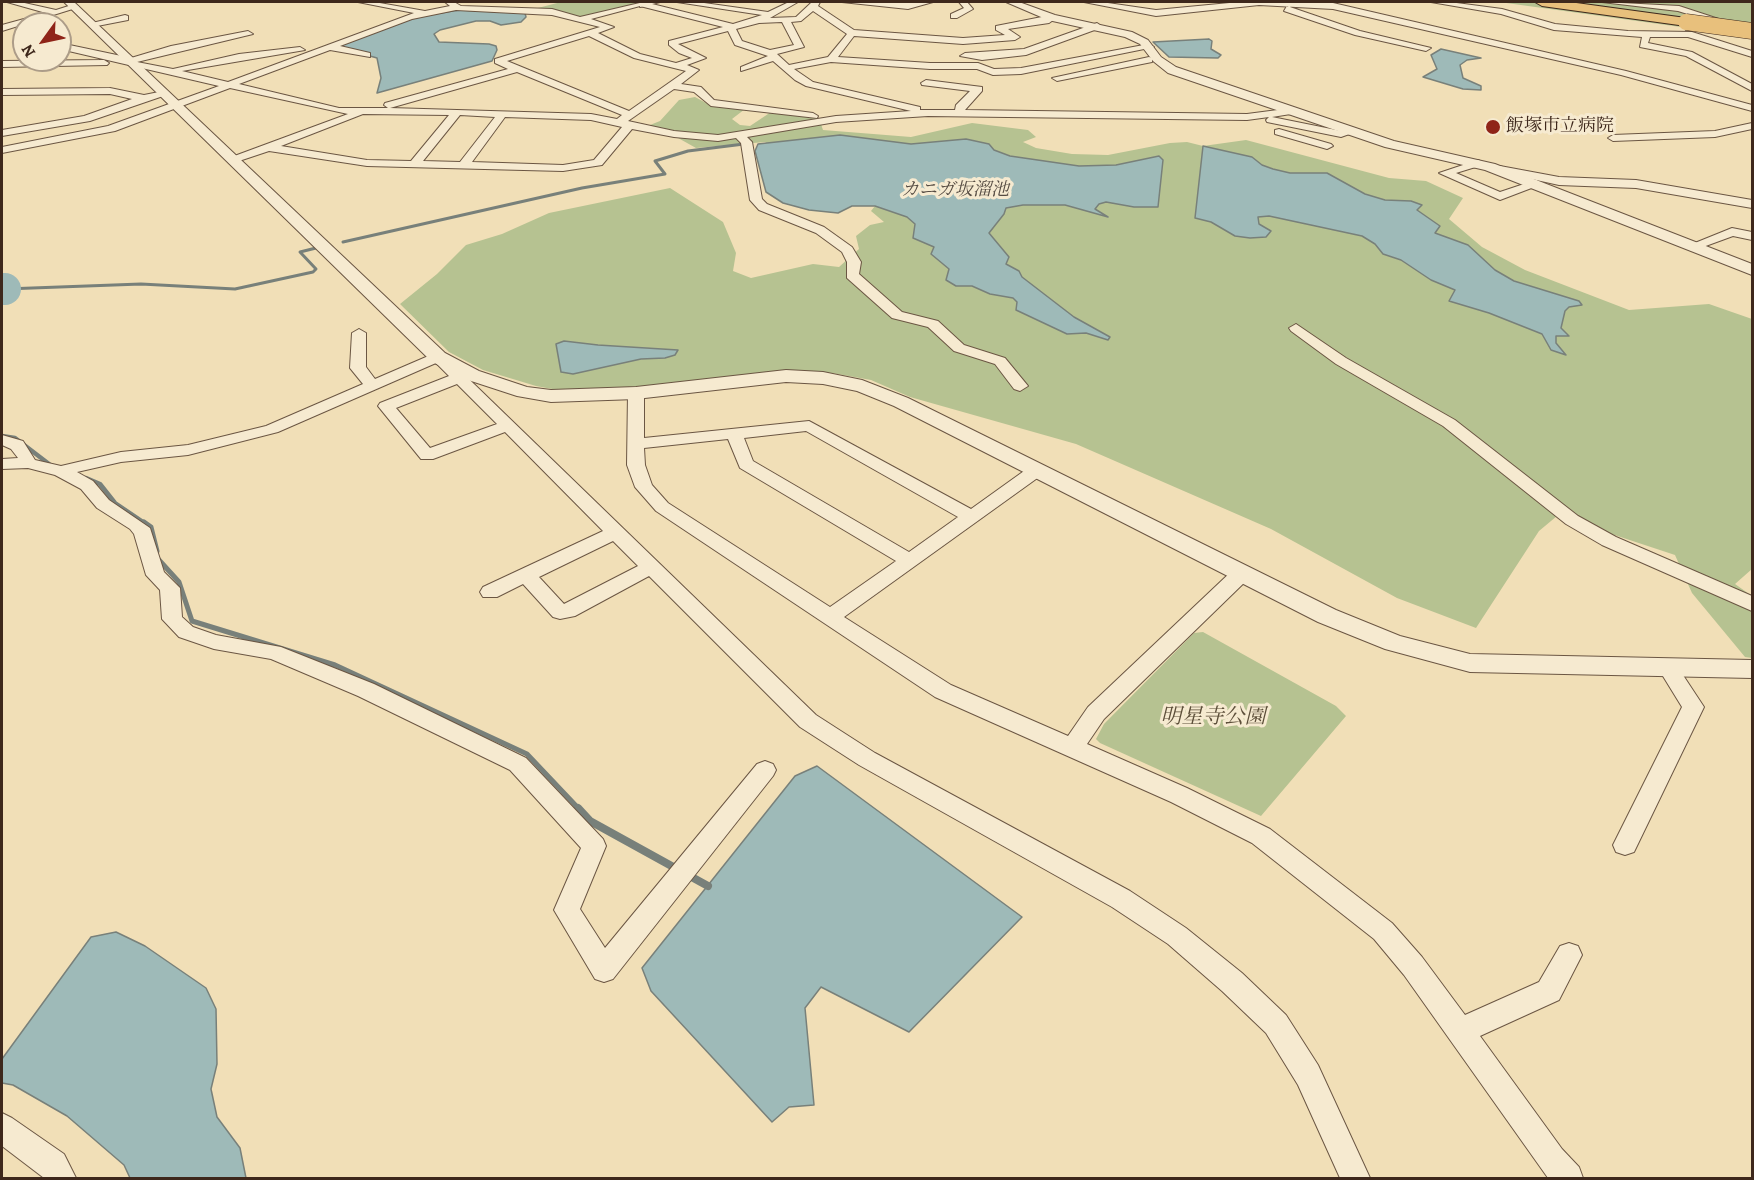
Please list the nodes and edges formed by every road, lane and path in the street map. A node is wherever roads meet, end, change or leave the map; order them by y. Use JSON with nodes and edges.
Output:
{"nodes":[{"id":1,"x":362,"y":2,"type":"edge"},
{"id":2,"x":482,"y":2,"type":"edge"},
{"id":3,"x":681,"y":2,"type":"edge"},
{"id":4,"x":794,"y":2,"type":"edge"},
{"id":5,"x":846,"y":2,"type":"edge"},
{"id":6,"x":929,"y":2,"type":"edge"},
{"id":7,"x":963,"y":2,"type":"edge"},
{"id":8,"x":1011,"y":2,"type":"edge"},
{"id":9,"x":1088,"y":2,"type":"edge"},
{"id":10,"x":1270,"y":2,"type":"edge"},
{"id":11,"x":1343,"y":2,"type":"edge"},
{"id":12,"x":1435,"y":2,"type":"edge"},
{"id":13,"x":1542,"y":2,"type":"edge"},
{"id":14,"x":1606,"y":2,"type":"edge"},
{"id":15,"x":14,"y":3,"type":"edge"},
{"id":16,"x":644,"y":3,"type":"edge"},
{"id":17,"x":815,"y":4,"type":"edge"},
{"id":18,"x":454,"y":5,"type":"edge"},
{"id":19,"x":1333,"y":6,"type":"junction"},
{"id":20,"x":67,"y":7,"type":"edge"},
{"id":21,"x":2,"y":8,"type":"edge"},
{"id":22,"x":424,"y":13,"type":"junction"},
{"id":23,"x":773,"y":14,"type":"junction"},
{"id":24,"x":954,"y":16,"type":"dead end"},
{"id":25,"x":125,"y":18,"type":"dead end"},
{"id":26,"x":1052,"y":18,"type":"junction"},
{"id":27,"x":582,"y":19,"type":"junction"},
{"id":28,"x":786,"y":21,"type":"junction"},
{"id":29,"x":751,"y":22,"type":"junction"},
{"id":30,"x":92,"y":24,"type":"junction"},
{"id":31,"x":730,"y":26,"type":"junction"},
{"id":32,"x":1097,"y":26,"type":"junction"},
{"id":33,"x":2,"y":28,"type":"edge"},
{"id":34,"x":1752,"y":31,"type":"edge"},
{"id":35,"x":248,"y":33,"type":"dead end"},
{"id":36,"x":852,"y":33,"type":"junction"},
{"id":37,"x":592,"y":34,"type":"junction"},
{"id":38,"x":1645,"y":34,"type":"junction"},
{"id":39,"x":1015,"y":38,"type":"junction"},
{"id":40,"x":333,"y":46,"type":"junction"},
{"id":41,"x":839,"y":48,"type":"junction"},
{"id":42,"x":952,"y":48,"type":"junction"},
{"id":43,"x":1426,"y":48,"type":"dead end"},
{"id":44,"x":72,"y":49,"type":"edge"},
{"id":45,"x":851,"y":49,"type":"dead end"},
{"id":46,"x":1035,"y":49,"type":"junction"},
{"id":47,"x":1153,"y":53,"type":"junction"},
{"id":48,"x":1752,"y":54,"type":"edge"},
{"id":49,"x":367,"y":55,"type":"dead end"},
{"id":50,"x":772,"y":55,"type":"junction"},
{"id":51,"x":831,"y":59,"type":"junction"},
{"id":52,"x":131,"y":62,"type":"junction"},
{"id":53,"x":2,"y":64,"type":"edge"},
{"id":54,"x":679,"y":65,"type":"junction"},
{"id":55,"x":787,"y":68,"type":"junction"},
{"id":56,"x":517,"y":69,"type":"junction"},
{"id":57,"x":744,"y":69,"type":"dead end"},
{"id":58,"x":171,"y":71,"type":"junction"},
{"id":59,"x":1021,"y":71,"type":"junction"},
{"id":60,"x":926,"y":83,"type":"dead end"},
{"id":61,"x":229,"y":85,"type":"junction"},
{"id":62,"x":670,"y":85,"type":"junction"},
{"id":63,"x":1752,"y":88,"type":"edge"},
{"id":64,"x":2,"y":92,"type":"edge"},
{"id":65,"x":161,"y":99,"type":"junction"},
{"id":66,"x":1752,"y":108,"type":"edge"},
{"id":67,"x":458,"y":111,"type":"junction"},
{"id":68,"x":1293,"y":111,"type":"junction"},
{"id":69,"x":361,"y":113,"type":"junction"},
{"id":70,"x":503,"y":113,"type":"junction"},
{"id":71,"x":928,"y":113,"type":"junction"},
{"id":72,"x":960,"y":114,"type":"junction"},
{"id":73,"x":1253,"y":117,"type":"junction"},
{"id":74,"x":836,"y":119,"type":"junction"},
{"id":75,"x":628,"y":120,"type":"junction"},
{"id":76,"x":1752,"y":126,"type":"edge"},
{"id":77,"x":2,"y":132,"type":"edge"},
{"id":78,"x":1350,"y":132,"type":"junction"},
{"id":79,"x":740,"y":136,"type":"junction"},
{"id":80,"x":1612,"y":138,"type":"dead end"},
{"id":81,"x":1327,"y":146,"type":"dead end"},
{"id":82,"x":272,"y":148,"type":"junction"},
{"id":83,"x":2,"y":150,"type":"edge"},
{"id":84,"x":233,"y":160,"type":"junction"},
{"id":85,"x":415,"y":163,"type":"junction"},
{"id":86,"x":1484,"y":165,"type":"junction"},
{"id":87,"x":463,"y":166,"type":"junction"},
{"id":88,"x":1536,"y":184,"type":"junction"},
{"id":89,"x":1752,"y":204,"type":"edge"},
{"id":90,"x":1752,"y":236,"type":"edge"},
{"id":91,"x":1692,"y":247,"type":"junction"},
{"id":92,"x":1752,"y":270,"type":"edge"},
{"id":93,"x":1296,"y":328,"type":"dead end"},
{"id":94,"x":359,"y":333,"type":"dead end"},
{"id":95,"x":438,"y":357,"type":"junction"},
{"id":96,"x":459,"y":378,"type":"junction"},
{"id":97,"x":372,"y":385,"type":"junction"},
{"id":98,"x":1020,"y":386,"type":"dead end"},
{"id":99,"x":636,"y":393,"type":"junction"},
{"id":100,"x":507,"y":426,"type":"junction"},
{"id":101,"x":734,"y":433,"type":"junction"},
{"id":102,"x":2,"y":440,"type":"edge"},
{"id":103,"x":638,"y":444,"type":"junction"},
{"id":104,"x":28,"y":463,"type":"junction"},
{"id":105,"x":2,"y":464,"type":"edge"},
{"id":106,"x":1037,"y":470,"type":"junction"},
{"id":107,"x":61,"y":471,"type":"junction"},
{"id":108,"x":972,"y":517,"type":"junction"},
{"id":109,"x":616,"y":532,"type":"junction"},
{"id":110,"x":910,"y":561,"type":"junction"},
{"id":111,"x":651,"y":567,"type":"junction"},
{"id":112,"x":1241,"y":574,"type":"junction"},
{"id":113,"x":526,"y":575,"type":"junction"},
{"id":114,"x":490,"y":592,"type":"dead end"},
{"id":115,"x":1752,"y":604,"type":"edge"},
{"id":116,"x":830,"y":617,"type":"junction"},
{"id":117,"x":1668,"y":668,"type":"junction"},
{"id":118,"x":1752,"y":669,"type":"edge"},
{"id":119,"x":1072,"y":748,"type":"junction"},
{"id":120,"x":765,"y":770,"type":"dead end"},
{"id":121,"x":1625,"y":845,"type":"dead end"},
{"id":122,"x":1569,"y":955,"type":"dead end"},
{"id":123,"x":1460,"y":1032,"type":"junction"},
{"id":124,"x":2,"y":1128,"type":"edge"},
{"id":125,"x":1337,"y":1141,"type":"junction"},
{"id":126,"x":61,"y":1179,"type":"edge"},
{"id":127,"x":1355,"y":1179,"type":"edge"},
{"id":128,"x":1364,"y":1179,"type":"edge"},
{"id":129,"x":1568,"y":1179,"type":"edge"}],
"edges":[{"from":1,"to":22,"type":"street"},
{"from":2,"to":18,"type":"street"},
{"from":3,"to":23,"type":"street"},
{"from":4,"to":23,"type":"street"},
{"from":5,"to":6,"type":"street"},
{"from":7,"to":24,"type":"street"},
{"from":8,"to":26,"type":"street"},
{"from":9,"to":10,"type":"street"},
{"from":10,"to":19,"type":"street"},
{"from":10,"to":43,"type":"street"},
{"from":11,"to":19,"type":"street"},
{"from":12,"to":38,"type":"street"},
{"from":13,"to":34,"type":"highway","bridge":true},
{"from":14,"to":34,"type":"street"},
{"from":15,"to":20,"type":"street"},
{"from":15,"to":21,"type":"street"},
{"from":16,"to":27,"type":"street"},
{"from":16,"to":31,"type":"street"},
{"from":17,"to":28,"type":"street"},
{"from":17,"to":36,"type":"street"},
{"from":18,"to":22,"type":"street"},
{"from":18,"to":27,"type":"street"},
{"from":19,"to":66,"type":"street"},
{"from":20,"to":30,"type":"street"},
{"from":20,"to":33,"type":"street"},
{"from":22,"to":40,"type":"street"},
{"from":23,"to":29,"type":"street"},
{"from":25,"to":30,"type":"street"},
{"from":26,"to":32,"type":"street"},
{"from":26,"to":39,"type":"street"},
{"from":27,"to":37,"type":"street"},
{"from":28,"to":29,"type":"street"},
{"from":28,"to":50,"type":"street"},
{"from":29,"to":31,"type":"street"},
{"from":30,"to":52,"type":"street"},
{"from":31,"to":50,"type":"street"},
{"from":31,"to":54,"type":"street"},
{"from":32,"to":46,"type":"street"},
{"from":32,"to":47,"type":"street"},
{"from":35,"to":52,"type":"street"},
{"from":36,"to":41,"type":"street"},
{"from":36,"to":42,"type":"street"},
{"from":37,"to":54,"type":"street"},
{"from":37,"to":56,"type":"street"},
{"from":38,"to":48,"type":"street"},
{"from":38,"to":63,"type":"street"},
{"from":39,"to":42,"type":"street"},
{"from":39,"to":46,"type":"street"},
{"from":40,"to":49,"type":"street"},
{"from":40,"to":58,"type":"street"},
{"from":40,"to":61,"type":"street"},
{"from":41,"to":45,"type":"street"},
{"from":41,"to":51,"type":"street"},
{"from":42,"to":46,"type":"street"},
{"from":44,"to":52,"type":"street"},
{"from":47,"to":59,"type":"street"},
{"from":47,"to":59,"type":"street"},
{"from":47,"to":68,"type":"street"},
{"from":50,"to":55,"type":"street"},
{"from":50,"to":57,"type":"street"},
{"from":51,"to":55,"type":"street"},
{"from":51,"to":59,"type":"street"},
{"from":52,"to":53,"type":"street"},
{"from":52,"to":58,"type":"street"},
{"from":52,"to":65,"type":"street"},
{"from":54,"to":62,"type":"street"},
{"from":55,"to":71,"type":"street"},
{"from":56,"to":69,"type":"street"},
{"from":56,"to":75,"type":"street"},
{"from":58,"to":61,"type":"street"},
{"from":60,"to":72,"type":"street"},
{"from":61,"to":65,"type":"street"},
{"from":61,"to":69,"type":"street"},
{"from":62,"to":74,"type":"street"},
{"from":62,"to":75,"type":"street"},
{"from":64,"to":65,"type":"street"},
{"from":65,"to":77,"type":"street"},
{"from":65,"to":83,"type":"street"},
{"from":65,"to":84,"type":"street"},
{"from":67,"to":69,"type":"street"},
{"from":67,"to":70,"type":"street"},
{"from":67,"to":85,"type":"street"},
{"from":68,"to":73,"type":"street"},
{"from":68,"to":78,"type":"street"},
{"from":69,"to":82,"type":"street"},
{"from":70,"to":75,"type":"street"},
{"from":70,"to":87,"type":"street"},
{"from":71,"to":72,"type":"street"},
{"from":71,"to":74,"type":"street"},
{"from":72,"to":73,"type":"street"},
{"from":73,"to":78,"type":"street"},
{"from":73,"to":81,"type":"street"},
{"from":74,"to":79,"type":"street"},
{"from":75,"to":79,"type":"street"},
{"from":75,"to":87,"type":"street"},
{"from":76,"to":80,"type":"street"},
{"from":78,"to":86,"type":"street"},
{"from":79,"to":98,"type":"street"},
{"from":82,"to":84,"type":"street"},
{"from":82,"to":85,"type":"street"},
{"from":84,"to":95,"type":"street"},
{"from":85,"to":87,"type":"street"},
{"from":86,"to":88,"type":"street"},
{"from":86,"to":88,"type":"street"},
{"from":86,"to":89,"type":"street"},
{"from":88,"to":91,"type":"street"},
{"from":90,"to":91,"type":"street"},
{"from":91,"to":92,"type":"street"},
{"from":93,"to":115,"type":"street"},
{"from":94,"to":97,"type":"street"},
{"from":95,"to":96,"type":"street"},
{"from":95,"to":97,"type":"street"},
{"from":95,"to":99,"type":"street"},
{"from":96,"to":100,"type":"street"},
{"from":96,"to":100,"type":"street"},
{"from":97,"to":107,"type":"street"},
{"from":99,"to":103,"type":"street"},
{"from":99,"to":106,"type":"street"},
{"from":100,"to":109,"type":"street"},
{"from":101,"to":103,"type":"street"},
{"from":101,"to":108,"type":"street"},
{"from":101,"to":110,"type":"street"},
{"from":102,"to":104,"type":"street"},
{"from":103,"to":116,"type":"street"},
{"from":104,"to":105,"type":"street"},
{"from":104,"to":107,"type":"street"},
{"from":106,"to":108,"type":"street"},
{"from":106,"to":112,"type":"street"},
{"from":107,"to":120,"type":"street"},
{"from":108,"to":110,"type":"street"},
{"from":109,"to":111,"type":"street"},
{"from":109,"to":113,"type":"street"},
{"from":110,"to":116,"type":"street"},
{"from":111,"to":113,"type":"street"},
{"from":111,"to":125,"type":"street"},
{"from":112,"to":117,"type":"street"},
{"from":112,"to":119,"type":"street"},
{"from":113,"to":114,"type":"street"},
{"from":116,"to":119,"type":"street"},
{"from":117,"to":118,"type":"street"},
{"from":117,"to":121,"type":"street"},
{"from":119,"to":123,"type":"street"},
{"from":122,"to":123,"type":"street"},
{"from":123,"to":129,"type":"street"},
{"from":124,"to":126,"type":"street"},
{"from":125,"to":127,"type":"street"},
{"from":125,"to":128,"type":"street"}]}
